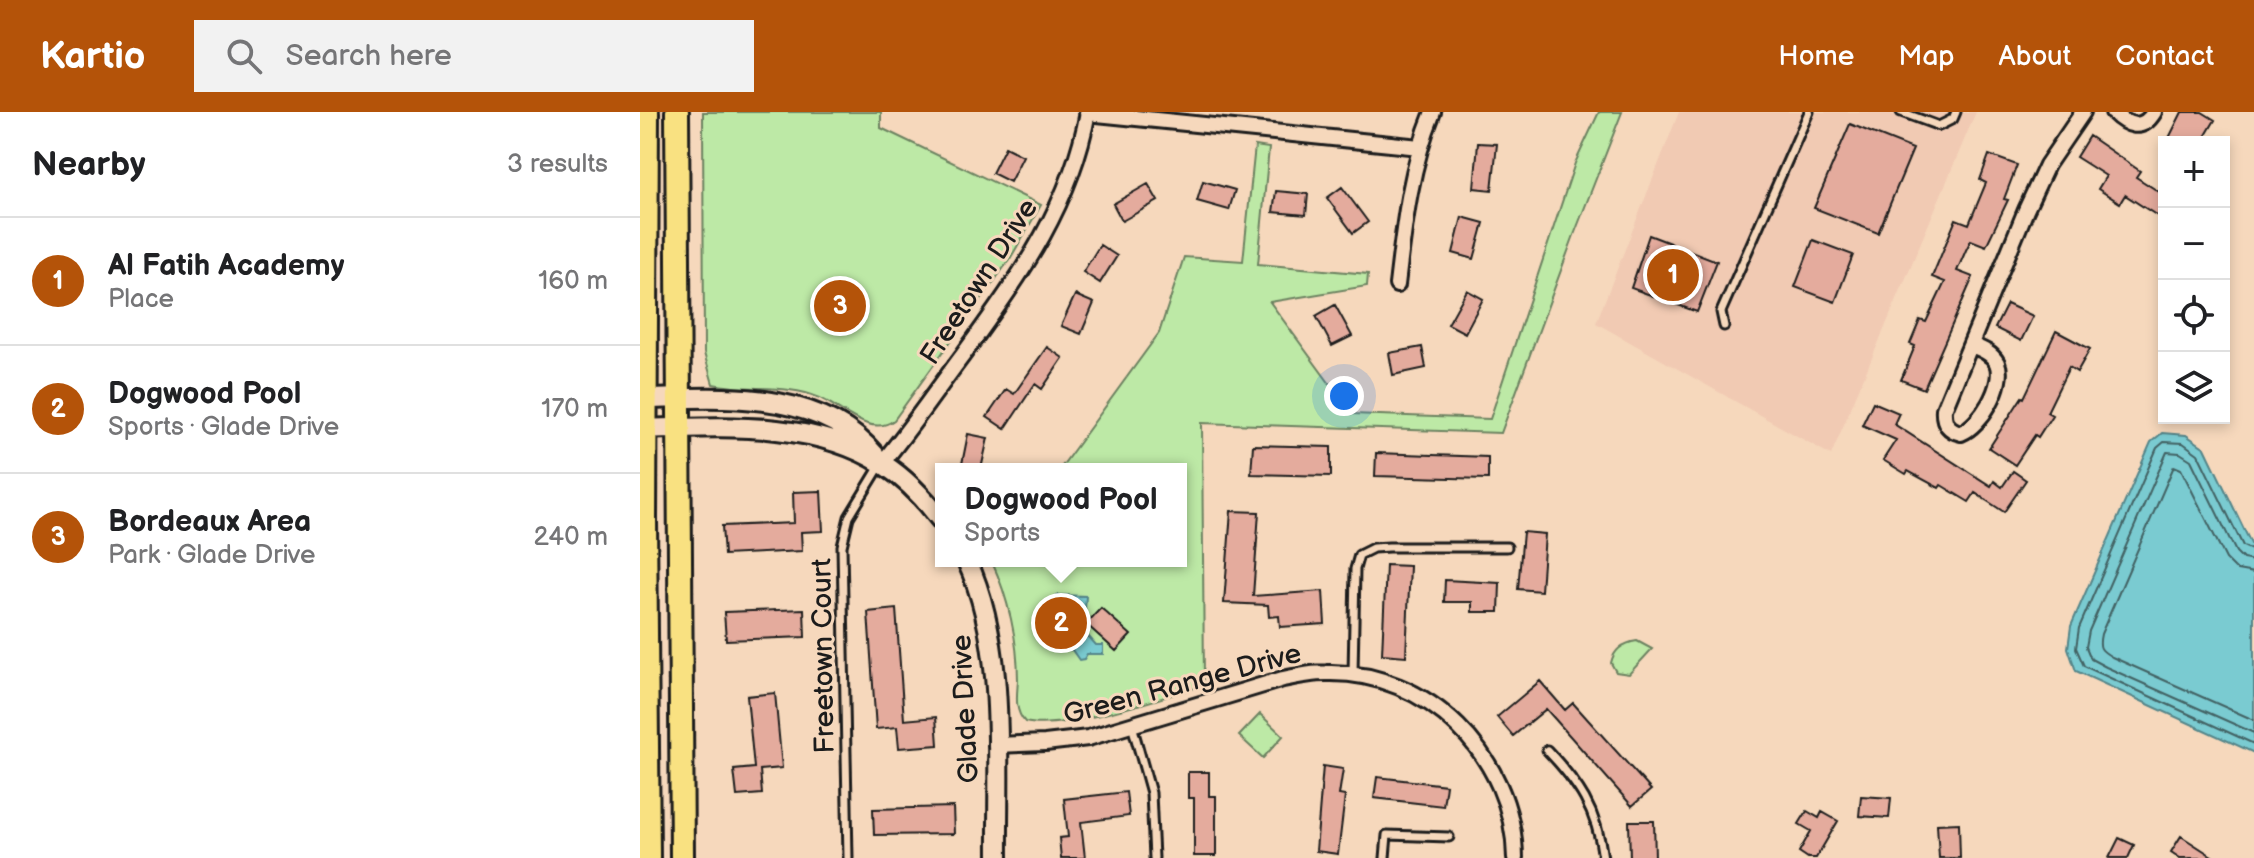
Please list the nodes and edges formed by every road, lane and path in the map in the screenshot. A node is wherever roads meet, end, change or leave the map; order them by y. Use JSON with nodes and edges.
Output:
{"nodes":[{"id":1,"x":647,"y":112,"type":"edge"},
{"id":2,"x":677,"y":112,"type":"edge"},
{"id":3,"x":1433,"y":112,"type":"edge"},
{"id":4,"x":1809,"y":112,"type":"edge"},
{"id":5,"x":1901,"y":112,"type":"edge"},
{"id":6,"x":1956,"y":112,"type":"edge"},
{"id":7,"x":2083,"y":112,"type":"edge"},
{"id":8,"x":2113,"y":112,"type":"edge"},
{"id":9,"x":2154,"y":112,"type":"edge"},
{"id":10,"x":1088,"y":113,"type":"edge"},
{"id":11,"x":1420,"y":147,"type":"junction"},
{"id":12,"x":1397,"y":285,"type":"dead end"},
{"id":13,"x":1724,"y":326,"type":"dead end"},
{"id":14,"x":1971,"y":345,"type":"junction"},
{"id":15,"x":679,"y":398,"type":"junction"},
{"id":16,"x":643,"y":399,"type":"edge"},
{"id":17,"x":643,"y":428,"type":"edge"},
{"id":18,"x":679,"y":428,"type":"junction"},
{"id":19,"x":882,"y":463,"type":"junction"},
{"id":20,"x":935,"y":513,"type":"edge"},
{"id":21,"x":1507,"y":547,"type":"dead end"},
{"id":22,"x":969,"y":567,"type":"edge"},
{"id":23,"x":1353,"y":674,"type":"junction"},
{"id":24,"x":1132,"y":725,"type":"junction"},
{"id":25,"x":996,"y":745,"type":"junction"},
{"id":26,"x":1547,"y":750,"type":"dead end"},
{"id":27,"x":1449,"y":837,"type":"dead end"},
{"id":28,"x":648,"y":858,"type":"edge"},
{"id":29,"x":682,"y":858,"type":"edge"},
{"id":30,"x":848,"y":858,"type":"edge"},
{"id":31,"x":998,"y":858,"type":"edge"},
{"id":32,"x":1154,"y":858,"type":"edge"},
{"id":33,"x":1385,"y":858,"type":"edge"},
{"id":34,"x":1515,"y":858,"type":"edge"},
{"id":35,"x":1603,"y":858,"type":"edge"}],
"edges":[{"from":1,"to":16,"type":"main road"},
{"from":2,"to":15,"type":"main road"},
{"from":3,"to":11,"type":"street"},
{"from":4,"to":13,"type":"lane"},
{"from":5,"to":6,"type":"lane"},
{"from":7,"to":14,"type":"street"},
{"from":8,"to":9,"type":"street"},
{"from":10,"to":11,"type":"street"},
{"from":10,"to":19,"type":"street","name":"Freetown Drive"},
{"from":11,"to":12,"type":"street"},
{"from":14,"to":14,"type":"street"},
{"from":15,"to":16,"type":"street"},
{"from":15,"to":18,"type":"main road"},
{"from":15,"to":19,"type":"street"},
{"from":16,"to":17,"type":"main road"},
{"from":17,"to":18,"type":"street"},
{"from":17,"to":28,"type":"main road"},
{"from":18,"to":19,"type":"street"},
{"from":18,"to":29,"type":"main road"},
{"from":19,"to":20,"type":"street"},
{"from":19,"to":30,"type":"lane","name":"Freetown Court"},
{"from":21,"to":23,"type":"lane"},
{"from":22,"to":25,"type":"street","name":"Glade Drive"},
{"from":23,"to":24,"type":"street","name":"Green Range Drive"},
{"from":23,"to":34,"type":"street","name":"Green Range Drive"},
{"from":24,"to":25,"type":"street","name":"Green Range Drive"},
{"from":24,"to":32,"type":"lane"},
{"from":25,"to":31,"type":"street","name":"Glade Drive"},
{"from":26,"to":35,"type":"lane"},
{"from":27,"to":33,"type":"lane"}]}
